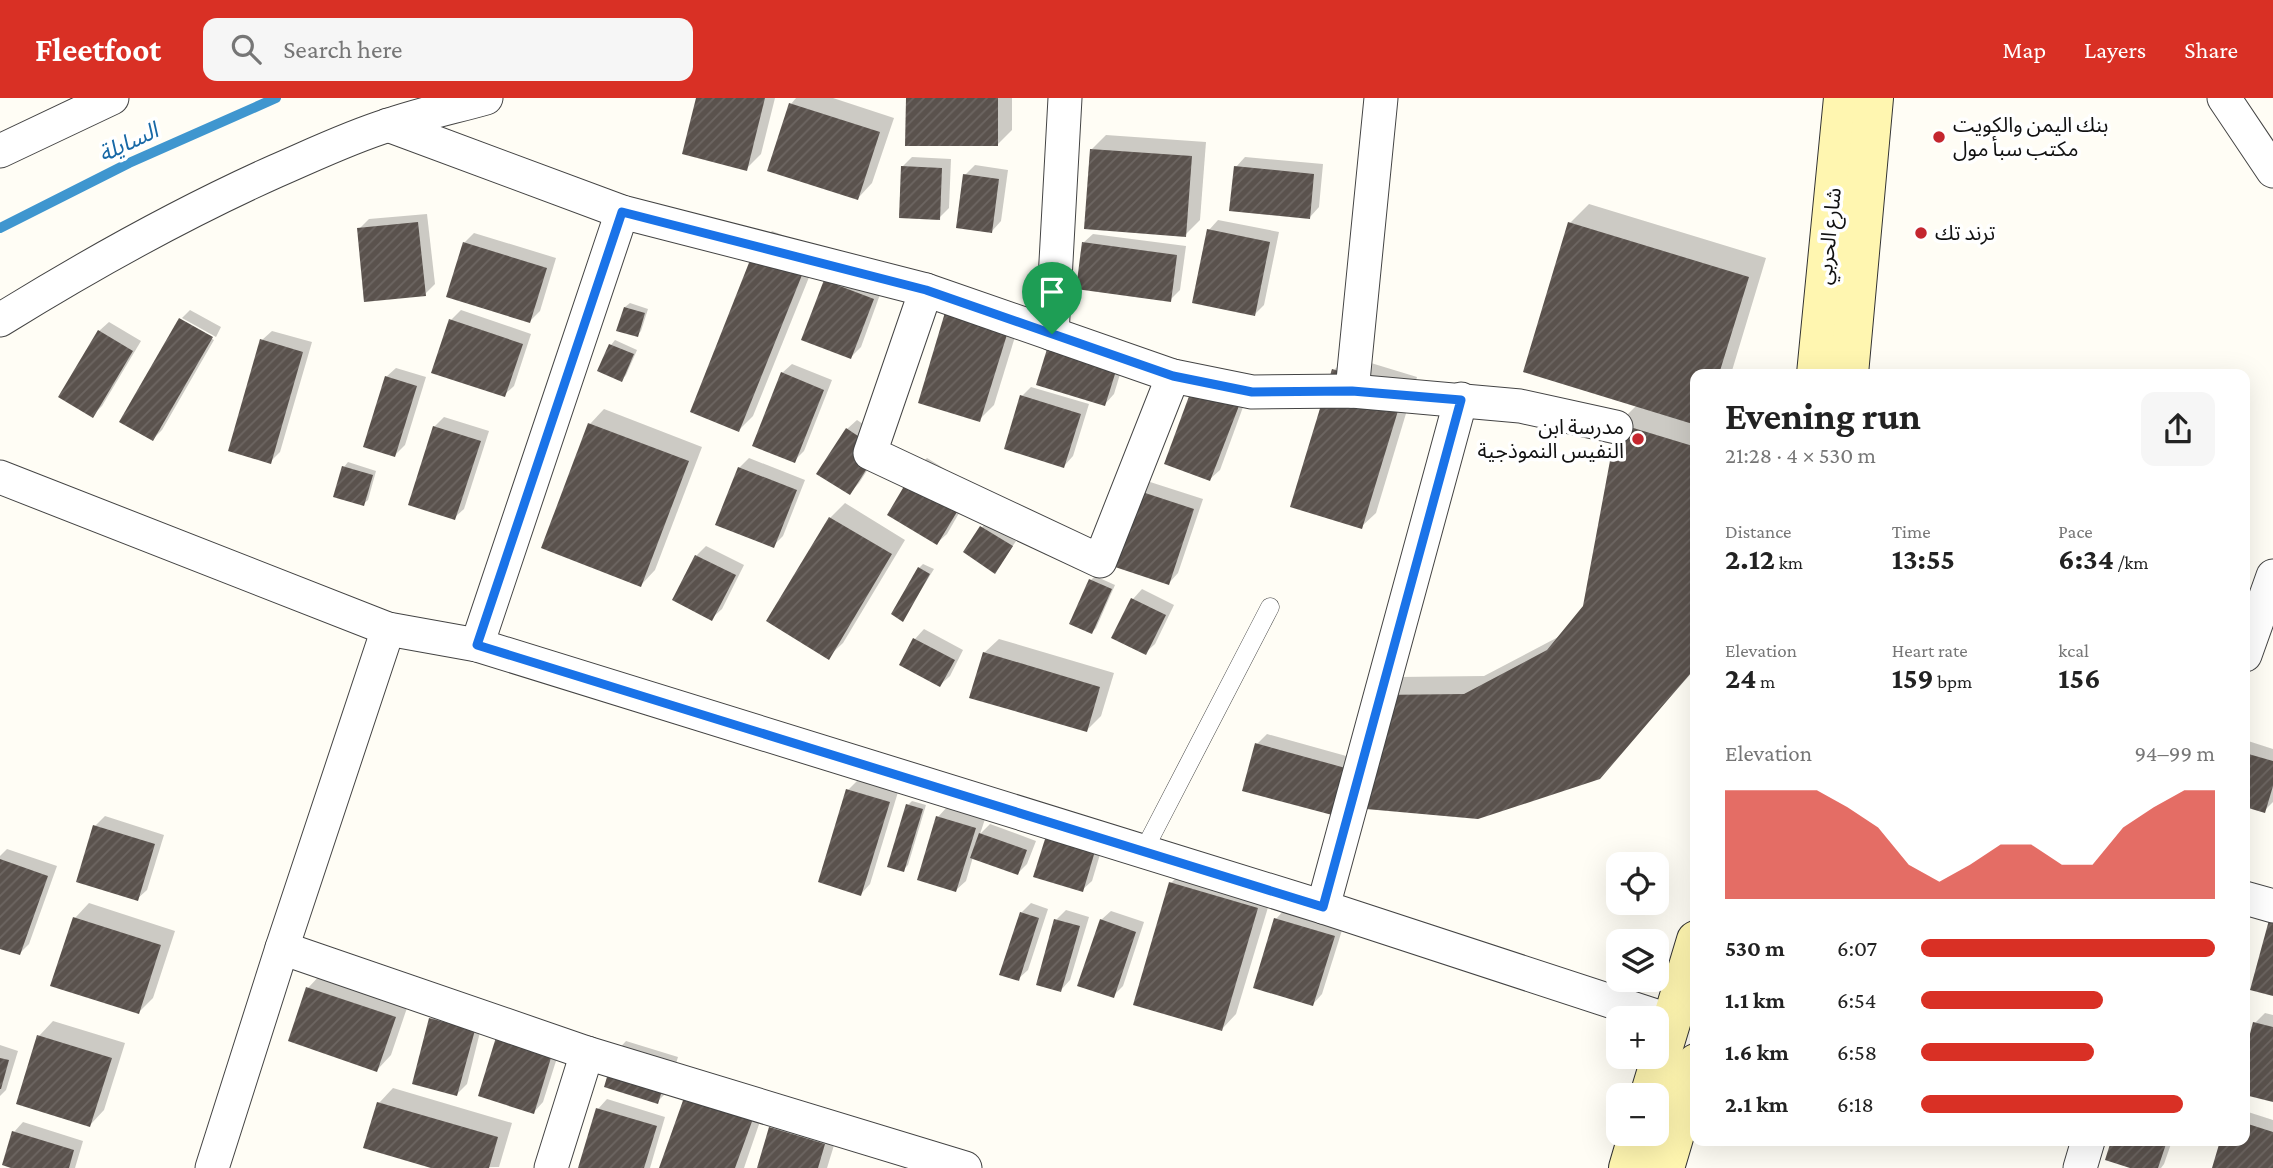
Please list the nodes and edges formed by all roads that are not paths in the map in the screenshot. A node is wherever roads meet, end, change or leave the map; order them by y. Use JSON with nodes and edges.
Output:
{"nodes":[{"id":1,"x":112,"y":98,"type":"edge"},
{"id":2,"x":486,"y":98,"type":"edge"},
{"id":3,"x":1065,"y":98,"type":"edge"},
{"id":4,"x":1381,"y":98,"type":"edge"},
{"id":5,"x":1843,"y":98,"type":"edge"},
{"id":6,"x":1874,"y":98,"type":"edge"},
{"id":7,"x":2224,"y":98,"type":"edge"},
{"id":8,"x":388,"y":125,"type":"junction"},
{"id":9,"x":0,"y":151,"type":"edge"},
{"id":10,"x":2273,"y":171,"type":"edge"},
{"id":11,"x":622,"y":212,"type":"junction"},
{"id":12,"x":926,"y":290,"type":"junction"},
{"id":13,"x":0,"y":320,"type":"edge"},
{"id":14,"x":1052,"y":334,"type":"junction"},
{"id":15,"x":1816,"y":369,"type":"edge"},
{"id":16,"x":1849,"y":369,"type":"edge"},
{"id":17,"x":1173,"y":376,"type":"junction"},
{"id":18,"x":1352,"y":391,"type":"junction"},
{"id":19,"x":1461,"y":400,"type":"junction"},
{"id":20,"x":1616,"y":427,"type":"dead end"},
{"id":21,"x":0,"y":477,"type":"edge"},
{"id":22,"x":2273,"y":576,"type":"edge"},
{"id":23,"x":1270,"y":607,"type":"dead end"},
{"id":24,"x":387,"y":629,"type":"junction"},
{"id":25,"x":2250,"y":641,"type":"edge"},
{"id":26,"x":477,"y":645,"type":"junction"},
{"id":27,"x":1143,"y":852,"type":"junction"},
{"id":28,"x":2250,"y":899,"type":"edge"},
{"id":29,"x":2273,"y":906,"type":"edge"},
{"id":30,"x":1323,"y":907,"type":"junction"},
{"id":31,"x":282,"y":948,"type":"junction"},
{"id":32,"x":1690,"y":959,"type":"edge"},
{"id":33,"x":1671,"y":1021,"type":"junction"},
{"id":34,"x":587,"y":1053,"type":"junction"},
{"id":35,"x":1653,"y":1083,"type":"edge"},
{"id":36,"x":1690,"y":1083,"type":"edge"},
{"id":37,"x":1634,"y":1146,"type":"edge"},
{"id":38,"x":2087,"y":1146,"type":"edge"},
{"id":39,"x":212,"y":1168,"type":"edge"},
{"id":40,"x":551,"y":1168,"type":"edge"},
{"id":41,"x":965,"y":1168,"type":"edge"},
{"id":42,"x":1628,"y":1168,"type":"edge"},
{"id":43,"x":1665,"y":1168,"type":"edge"},
{"id":44,"x":2080,"y":1168,"type":"edge"}],
"edges":[{"from":1,"to":9,"type":"street"},
{"from":2,"to":8,"type":"street"},
{"from":3,"to":14,"type":"street"},
{"from":4,"to":18,"type":"street"},
{"from":5,"to":15,"type":"street","name":"شارع الحربي"},
{"from":6,"to":16,"type":"street","name":"شارع الحربي"},
{"from":7,"to":10,"type":"street"},
{"from":8,"to":11,"type":"street"},
{"from":8,"to":13,"type":"street"},
{"from":11,"to":12,"type":"street"},
{"from":11,"to":26,"type":"street"},
{"from":12,"to":14,"type":"street"},
{"from":12,"to":17,"type":"street"},
{"from":14,"to":17,"type":"street"},
{"from":17,"to":18,"type":"street"},
{"from":18,"to":19,"type":"street"},
{"from":19,"to":20,"type":"street"},
{"from":19,"to":30,"type":"street"},
{"from":21,"to":24,"type":"street"},
{"from":22,"to":25,"type":"street"},
{"from":23,"to":27,"type":"lane"},
{"from":24,"to":26,"type":"street"},
{"from":24,"to":31,"type":"street"},
{"from":26,"to":27,"type":"street"},
{"from":27,"to":30,"type":"street"},
{"from":28,"to":29,"type":"street"},
{"from":30,"to":33,"type":"street"},
{"from":31,"to":34,"type":"street"},
{"from":31,"to":39,"type":"street"},
{"from":32,"to":33,"type":"street"},
{"from":33,"to":35,"type":"street"},
{"from":34,"to":40,"type":"street"},
{"from":34,"to":41,"type":"street"},
{"from":36,"to":43,"type":"street"},
{"from":37,"to":42,"type":"street"},
{"from":38,"to":44,"type":"street"}]}
